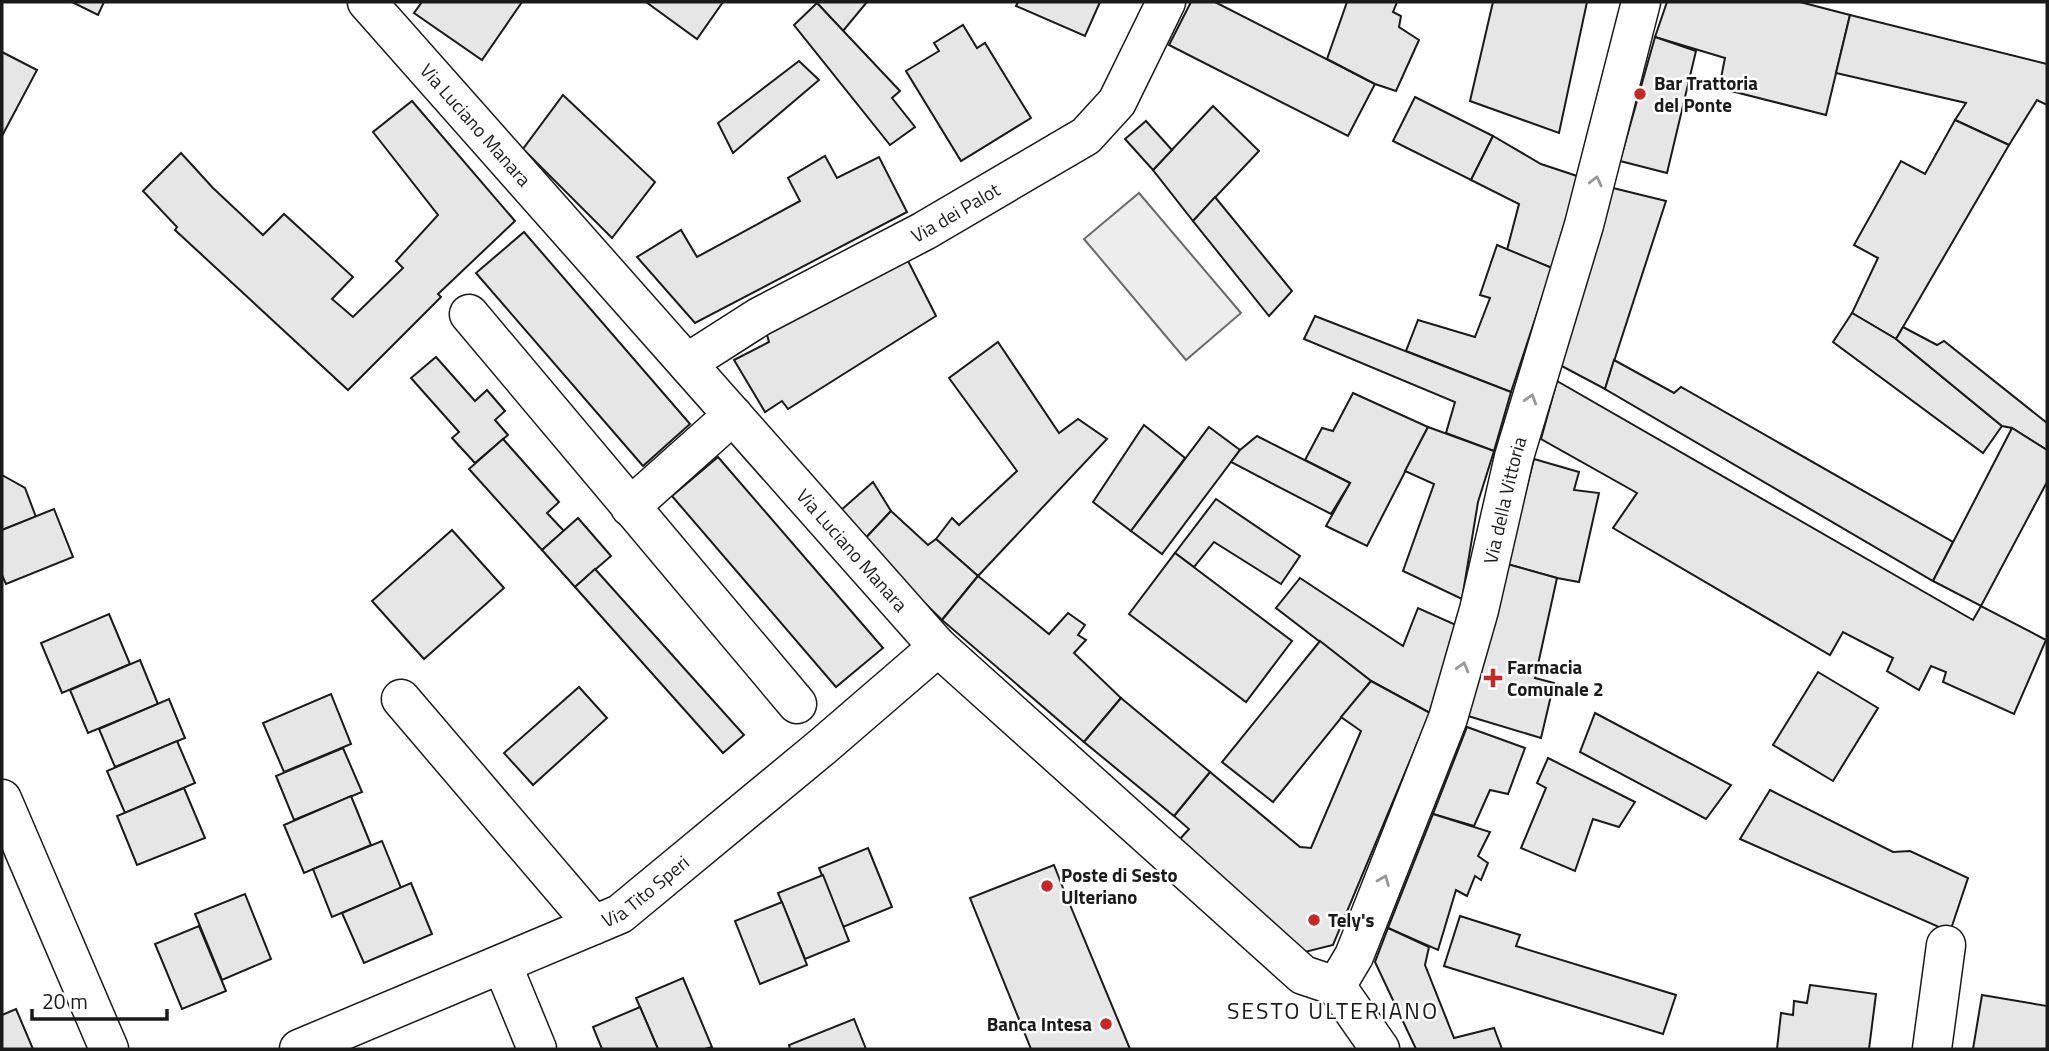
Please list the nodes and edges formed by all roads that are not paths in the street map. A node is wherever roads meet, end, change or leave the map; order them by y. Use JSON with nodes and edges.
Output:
{"nodes":[{"id":1,"x":367,"y":2,"type":"edge"},
{"id":2,"x":1166,"y":2,"type":"edge"},
{"id":3,"x":1641,"y":2,"type":"edge"},
{"id":4,"x":469,"y":314,"type":"dead end"},
{"id":5,"x":687,"y":363,"type":"junction"},
{"id":6,"x":733,"y":415,"type":"junction"},
{"id":7,"x":630,"y":507,"type":"junction"},
{"id":8,"x":938,"y":647,"type":"junction"},
{"id":9,"x":401,"y":699,"type":"dead end"},
{"id":10,"x":797,"y":704,"type":"dead end"},
{"id":11,"x":2,"y":799,"type":"edge"},
{"id":12,"x":594,"y":925,"type":"junction"},
{"id":13,"x":1945,"y":945,"type":"dead end"},
{"id":14,"x":502,"y":964,"type":"junction"},
{"id":15,"x":1336,"y":986,"type":"junction"},
{"id":16,"x":108,"y":1049,"type":"edge"},
{"id":17,"x":299,"y":1049,"type":"edge"},
{"id":18,"x":537,"y":1049,"type":"edge"},
{"id":19,"x":1380,"y":1049,"type":"edge"},
{"id":20,"x":1932,"y":1049,"type":"edge"}],
"edges":[{"from":1,"to":5,"type":"street","name":"Via Luciano Manara"},
{"from":2,"to":5,"type":"street","name":"Via dei Palot"},
{"from":15,"to":3,"type":"street","name":"Via della Vittoria","one_way":true},
{"from":4,"to":7,"type":"street"},
{"from":5,"to":6,"type":"street","name":"Via Luciano Manara"},
{"from":6,"to":7,"type":"street"},
{"from":6,"to":8,"type":"street","name":"Via Luciano Manara"},
{"from":7,"to":10,"type":"street"},
{"from":8,"to":12,"type":"street","name":"Via Tito Speri"},
{"from":8,"to":15,"type":"street","name":"Via Luciano Manara"},
{"from":9,"to":12,"type":"street"},
{"from":11,"to":16,"type":"street"},
{"from":12,"to":14,"type":"street","name":"Via Tito Speri"},
{"from":13,"to":20,"type":"street"},
{"from":14,"to":17,"type":"street","name":"Via Tito Speri"},
{"from":14,"to":18,"type":"street"},
{"from":15,"to":19,"type":"street"}]}
